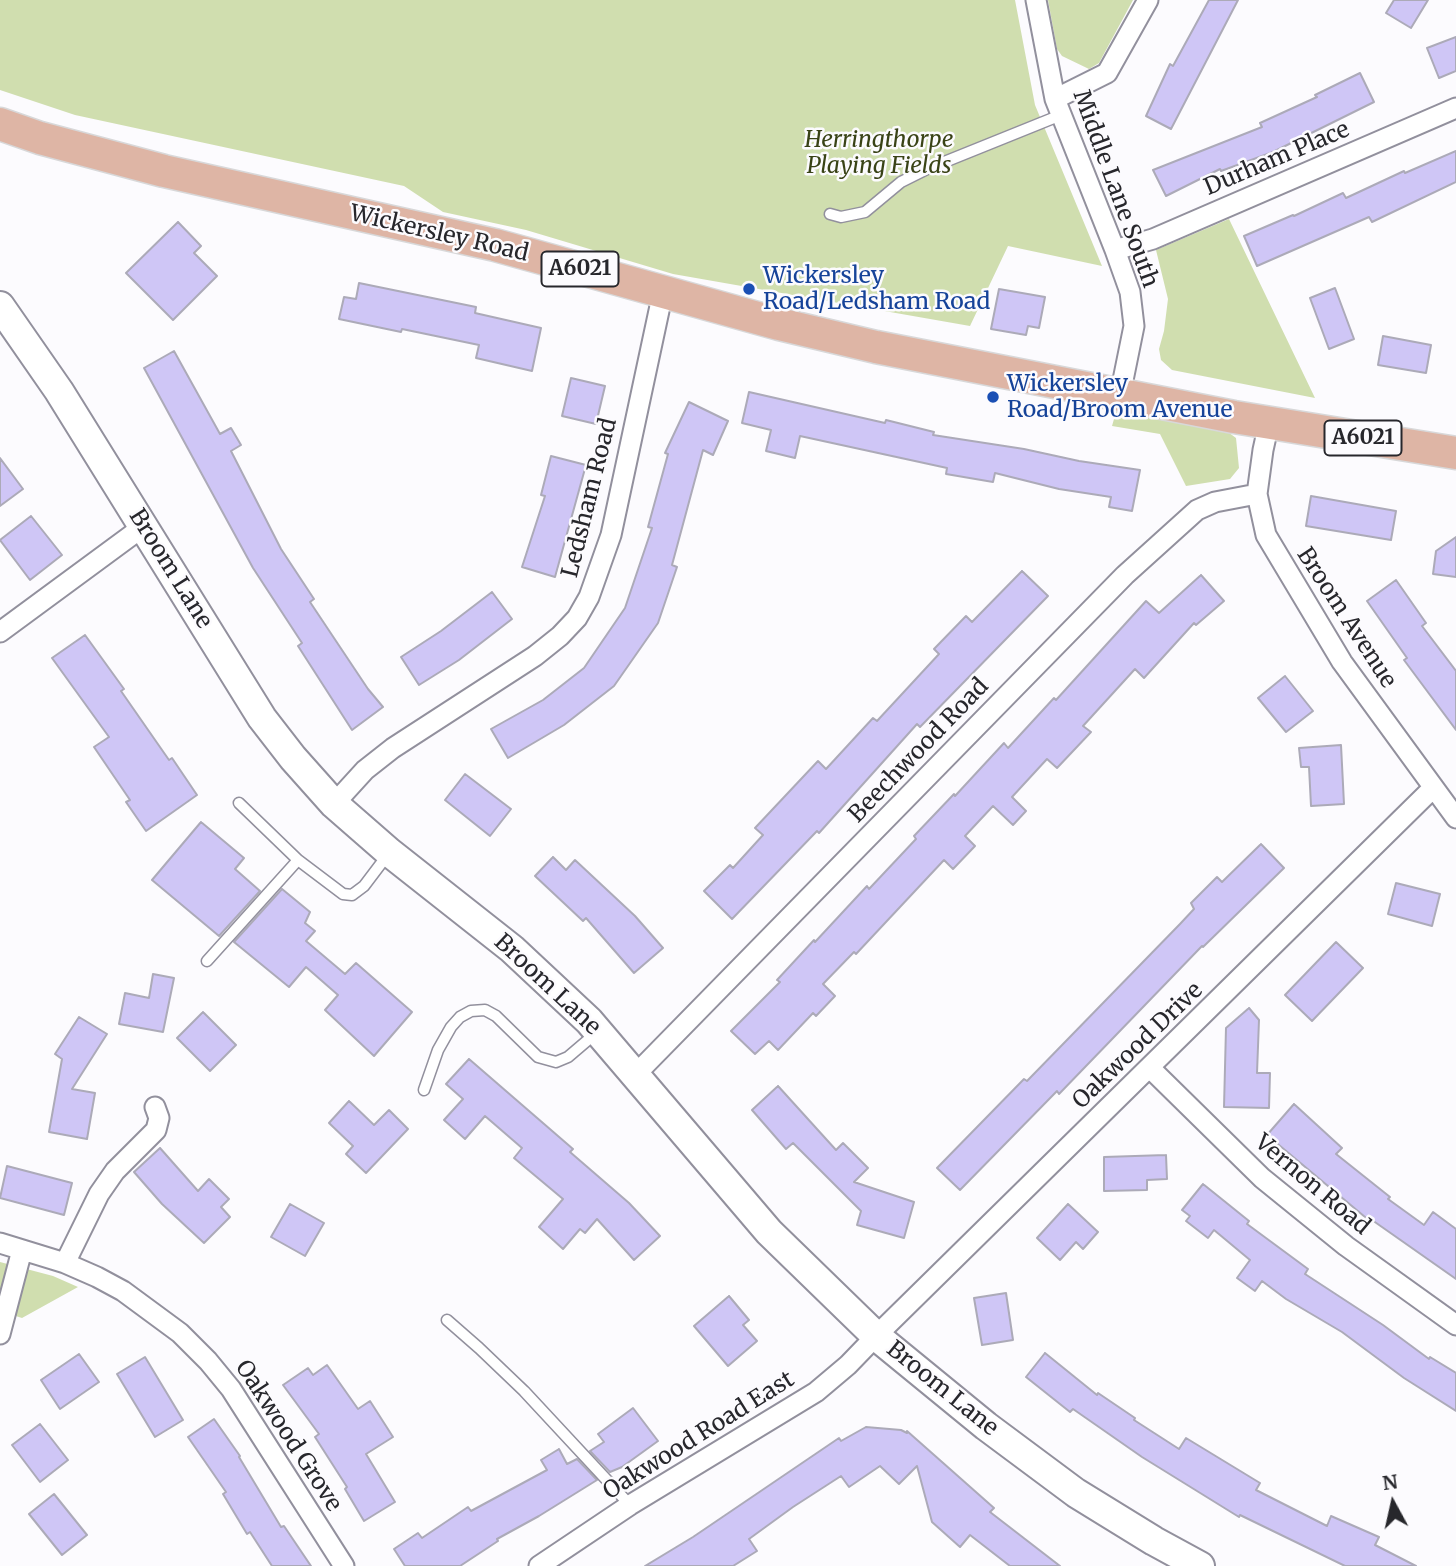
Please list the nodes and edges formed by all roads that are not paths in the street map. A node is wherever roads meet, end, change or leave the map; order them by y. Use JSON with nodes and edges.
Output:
{"nodes":[{"id":1,"x":1036,"y":0,"type":"edge"},
{"id":2,"x":1148,"y":0,"type":"edge"},
{"id":3,"x":1058,"y":107,"type":"junction"},
{"id":4,"x":1456,"y":108,"type":"edge"},
{"id":5,"x":0,"y":124,"type":"edge"},
{"id":6,"x":830,"y":214,"type":"dead end"},
{"id":7,"x":1115,"y":250,"type":"junction"},
{"id":8,"x":663,"y":292,"type":"junction"},
{"id":9,"x":0,"y":306,"type":"edge"},
{"id":10,"x":1120,"y":395,"type":"junction"},
{"id":11,"x":1269,"y":423,"type":"junction"},
{"id":12,"x":1456,"y":453,"type":"edge"},
{"id":13,"x":1257,"y":494,"type":"junction"},
{"id":14,"x":144,"y":526,"type":"junction"},
{"id":15,"x":0,"y":632,"type":"edge"},
{"id":16,"x":1432,"y":789,"type":"junction"},
{"id":17,"x":239,"y":803,"type":"dead end"},
{"id":18,"x":334,"y":804,"type":"junction"},
{"id":19,"x":1456,"y":818,"type":"edge"},
{"id":20,"x":389,"y":852,"type":"junction"},
{"id":21,"x":298,"y":860,"type":"junction"},
{"id":22,"x":207,"y":961,"type":"dead end"},
{"id":23,"x":598,"y":1031,"type":"junction"},
{"id":24,"x":1150,"y":1068,"type":"junction"},
{"id":25,"x":636,"y":1074,"type":"junction"},
{"id":26,"x":424,"y":1090,"type":"dead end"},
{"id":27,"x":155,"y":1107,"type":"dead end"},
{"id":28,"x":0,"y":1243,"type":"edge"},
{"id":29,"x":22,"y":1250,"type":"junction"},
{"id":30,"x":65,"y":1264,"type":"junction"},
{"id":31,"x":447,"y":1320,"type":"dead end"},
{"id":32,"x":1456,"y":1325,"type":"edge"},
{"id":33,"x":0,"y":1334,"type":"edge"},
{"id":34,"x":876,"y":1336,"type":"junction"},
{"id":35,"x":630,"y":1505,"type":"junction"},
{"id":36,"x":344,"y":1566,"type":"edge"},
{"id":37,"x":539,"y":1566,"type":"edge"},
{"id":38,"x":1200,"y":1566,"type":"edge"}],
"edges":[{"from":1,"to":3,"type":"street","name":"Middle Lane South"},
{"from":2,"to":3,"type":"street"},
{"from":3,"to":6,"type":"lane"},
{"from":3,"to":7,"type":"street","name":"Middle Lane South"},
{"from":4,"to":7,"type":"street","name":"Durham Place"},
{"from":5,"to":8,"type":"main road","name":"Wickersley Road","number":"A6021"},
{"from":7,"to":10,"type":"street","name":"Middle Lane South"},
{"from":8,"to":10,"type":"main road","name":"Wickersley Road","number":"A6021"},
{"from":8,"to":18,"type":"street","name":"Ledsham Road"},
{"from":9,"to":14,"type":"main road","name":"Broom Lane"},
{"from":10,"to":11,"type":"main road","name":"Wickersley Road","number":"A6021"},
{"from":11,"to":12,"type":"main road","name":"Wickersley Road","number":"A6021"},
{"from":11,"to":13,"type":"street","name":"Broom Avenue"},
{"from":13,"to":16,"type":"street","name":"Broom Avenue"},
{"from":13,"to":25,"type":"street","name":"Beechwood Road"},
{"from":14,"to":15,"type":"street"},
{"from":14,"to":18,"type":"main road","name":"Broom Lane"},
{"from":16,"to":19,"type":"street","name":"Broom Avenue"},
{"from":16,"to":24,"type":"street","name":"Oakwood Drive"},
{"from":17,"to":21,"type":"lane"},
{"from":18,"to":20,"type":"main road","name":"Broom Lane"},
{"from":20,"to":21,"type":"lane"},
{"from":20,"to":23,"type":"main road","name":"Broom Lane"},
{"from":21,"to":22,"type":"lane"},
{"from":23,"to":25,"type":"main road","name":"Broom Lane"},
{"from":23,"to":26,"type":"lane"},
{"from":24,"to":32,"type":"street","name":"Vernon Road"},
{"from":24,"to":34,"type":"street","name":"Oakwood Drive"},
{"from":25,"to":34,"type":"main road","name":"Broom Lane"},
{"from":27,"to":30,"type":"street"},
{"from":28,"to":29,"type":"street","name":"Oakwood Grove"},
{"from":29,"to":30,"type":"street","name":"Oakwood Grove"},
{"from":29,"to":33,"type":"street"},
{"from":30,"to":36,"type":"street","name":"Oakwood Grove"},
{"from":31,"to":35,"type":"lane"},
{"from":34,"to":35,"type":"street","name":"Oakwood Road East"},
{"from":34,"to":38,"type":"main road","name":"Broom Lane"},
{"from":35,"to":37,"type":"street","name":"Oakwood Road East"}]}
